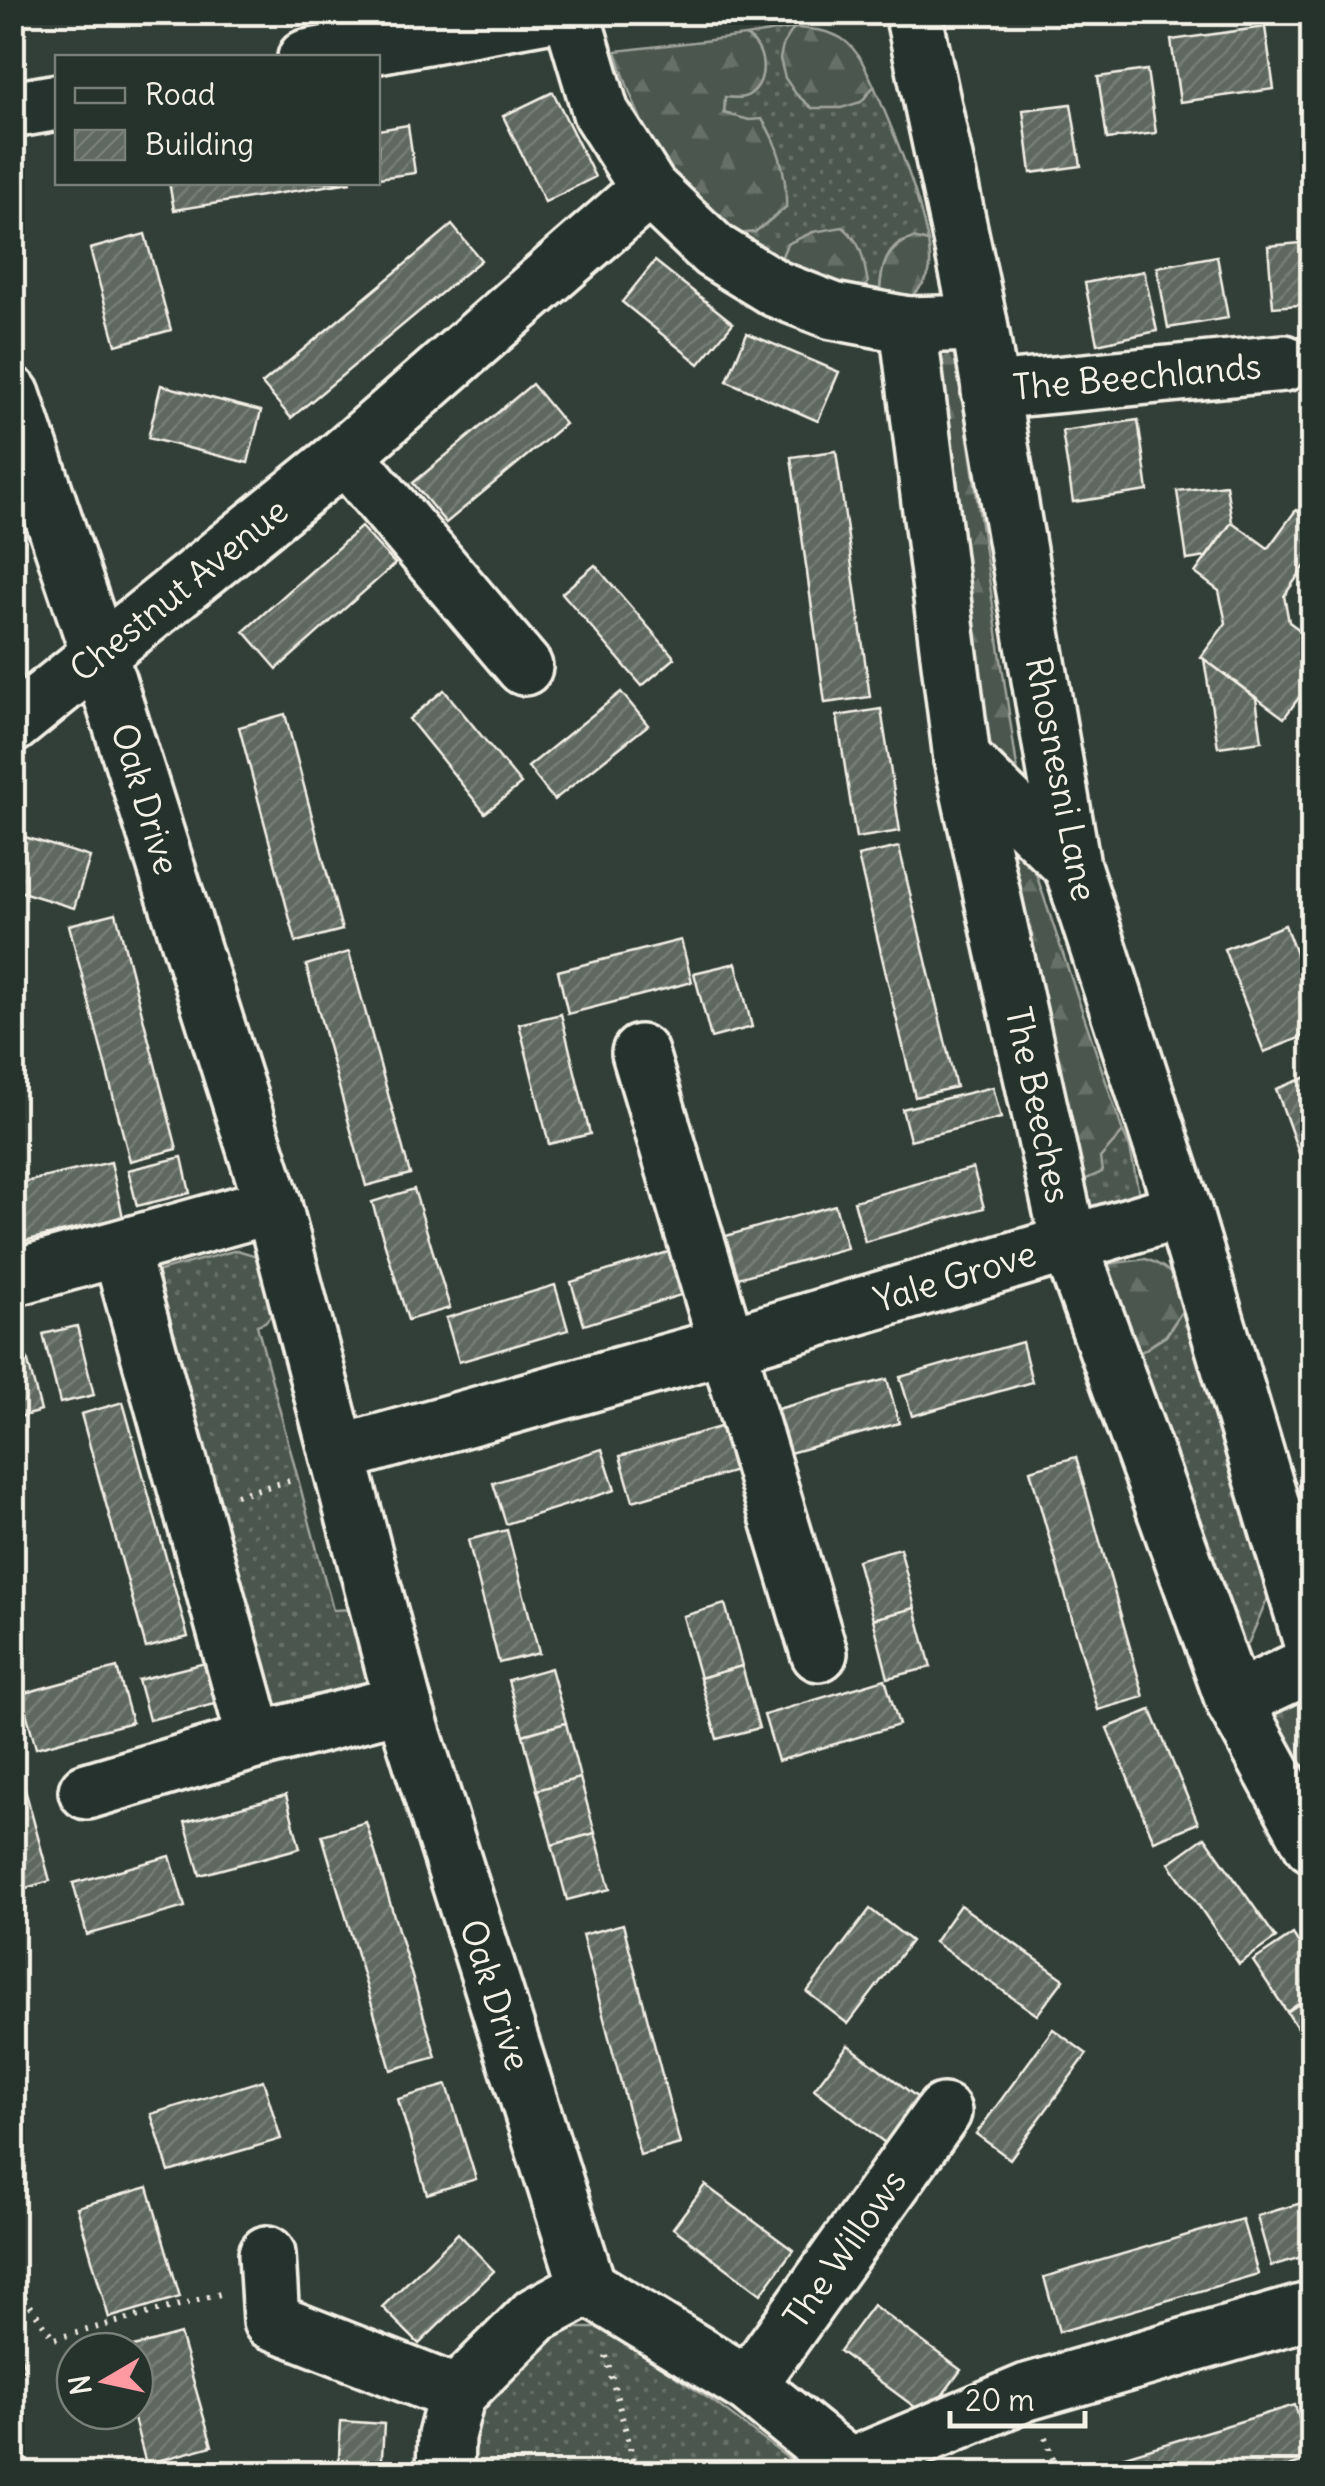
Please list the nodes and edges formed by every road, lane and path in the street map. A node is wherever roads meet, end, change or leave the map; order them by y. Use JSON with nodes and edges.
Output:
{"nodes":[{"id":1,"x":558,"y":12,"type":"edge"},
{"id":2,"x":571,"y":12,"type":"edge"},
{"id":3,"x":913,"y":12,"type":"edge"},
{"id":4,"x":322,"y":55,"type":"edge"},
{"id":5,"x":55,"y":103,"type":"edge"},
{"id":6,"x":12,"y":110,"type":"edge"},
{"id":7,"x":649,"y":189,"type":"junction"},
{"id":8,"x":980,"y":324,"type":"junction"},
{"id":9,"x":908,"y":325,"type":"junction"},
{"id":10,"x":1284,"y":363,"type":"dead end"},
{"id":11,"x":990,"y":391,"type":"junction"},
{"id":12,"x":12,"y":395,"type":"edge"},
{"id":13,"x":346,"y":455,"type":"junction"},
{"id":14,"x":99,"y":654,"type":"junction"},
{"id":15,"x":524,"y":667,"type":"dead end"},
{"id":16,"x":12,"y":725,"type":"edge"},
{"id":17,"x":962,"y":759,"type":"junction"},
{"id":18,"x":1072,"y":866,"type":"junction"},
{"id":19,"x":640,"y":1054,"type":"dead end"},
{"id":20,"x":272,"y":1206,"type":"junction"},
{"id":21,"x":1183,"y":1210,"type":"junction"},
{"id":22,"x":1068,"y":1243,"type":"junction"},
{"id":23,"x":120,"y":1250,"type":"junction"},
{"id":24,"x":12,"y":1278,"type":"edge"},
{"id":25,"x":728,"y":1345,"type":"junction"},
{"id":26,"x":340,"y":1461,"type":"junction"},
{"id":27,"x":191,"y":1506,"type":"junction"},
{"id":28,"x":1312,"y":1643,"type":"edge"},
{"id":29,"x":819,"y":1653,"type":"dead end"},
{"id":30,"x":1312,"y":1664,"type":"edge"},
{"id":31,"x":1234,"y":1701,"type":"junction"},
{"id":32,"x":402,"y":1703,"type":"junction"},
{"id":33,"x":256,"y":1741,"type":"junction"},
{"id":34,"x":86,"y":1792,"type":"dead end"},
{"id":35,"x":1312,"y":1844,"type":"edge"},
{"id":36,"x":943,"y":2112,"type":"dead end"},
{"id":37,"x":268,"y":2267,"type":"joint"},
{"id":38,"x":12,"y":2280,"type":"edge"},
{"id":39,"x":588,"y":2288,"type":"junction"},
{"id":40,"x":1312,"y":2310,"type":"edge"},
{"id":41,"x":748,"y":2385,"type":"junction"},
{"id":42,"x":457,"y":2394,"type":"junction"},
{"id":43,"x":851,"y":2470,"type":"edge"},
{"id":44,"x":445,"y":2474,"type":"edge"},
{"id":45,"x":637,"y":2474,"type":"edge"}],
"edges":[{"from":1,"to":4,"type":"street"},
{"from":2,"to":7,"type":"street"},
{"from":3,"to":8,"type":"street","name":"Rhosnesni Lane"},
{"from":5,"to":6,"type":"street"},
{"from":7,"to":9,"type":"street"},
{"from":7,"to":13,"type":"street","name":"Chestnut Avenue"},
{"from":8,"to":9,"type":"street"},
{"from":8,"to":11,"type":"street","name":"Rhosnesni Lane"},
{"from":9,"to":17,"type":"street","name":"The Beeches"},
{"from":10,"to":11,"type":"street","name":"The Beechlands"},
{"from":11,"to":18,"type":"street","name":"Rhosnesni Lane"},
{"from":12,"to":14,"type":"street","name":"Oak Drive"},
{"from":13,"to":14,"type":"street","name":"Chestnut Avenue"},
{"from":13,"to":15,"type":"street"},
{"from":14,"to":16,"type":"street","name":"Chestnut Avenue"},
{"from":14,"to":20,"type":"street","name":"Oak Drive"},
{"from":17,"to":18,"type":"street"},
{"from":17,"to":22,"type":"street","name":"The Beeches"},
{"from":18,"to":21,"type":"street","name":"Rhosnesni Lane"},
{"from":19,"to":25,"type":"street"},
{"from":20,"to":23,"type":"street"},
{"from":20,"to":26,"type":"street","name":"Oak Drive"},
{"from":21,"to":22,"type":"street","name":"Yale Grove"},
{"from":21,"to":28,"type":"street","name":"Rhosnesni Lane"},
{"from":22,"to":25,"type":"street","name":"Yale Grove"},
{"from":22,"to":31,"type":"street","name":"The Beeches"},
{"from":23,"to":24,"type":"street"},
{"from":23,"to":27,"type":"street"},
{"from":25,"to":26,"type":"street","name":"Yale Grove"},
{"from":25,"to":29,"type":"street"},
{"from":26,"to":27,"type":"path"},
{"from":26,"to":32,"type":"street","name":"Oak Drive"},
{"from":27,"to":33,"type":"street"},
{"from":30,"to":31,"type":"street"},
{"from":31,"to":35,"type":"street","name":"The Beeches"},
{"from":32,"to":33,"type":"street"},
{"from":32,"to":39,"type":"street","name":"Oak Drive"},
{"from":33,"to":34,"type":"street"},
{"from":36,"to":41,"type":"street","name":"The Willows"},
{"from":37,"to":38,"type":"path"},
{"from":37,"to":42,"type":"street"},
{"from":39,"to":41,"type":"street"},
{"from":39,"to":42,"type":"street"},
{"from":39,"to":45,"type":"path"},
{"from":40,"to":43,"type":"street"},
{"from":41,"to":43,"type":"street"},
{"from":42,"to":44,"type":"street"}]}
